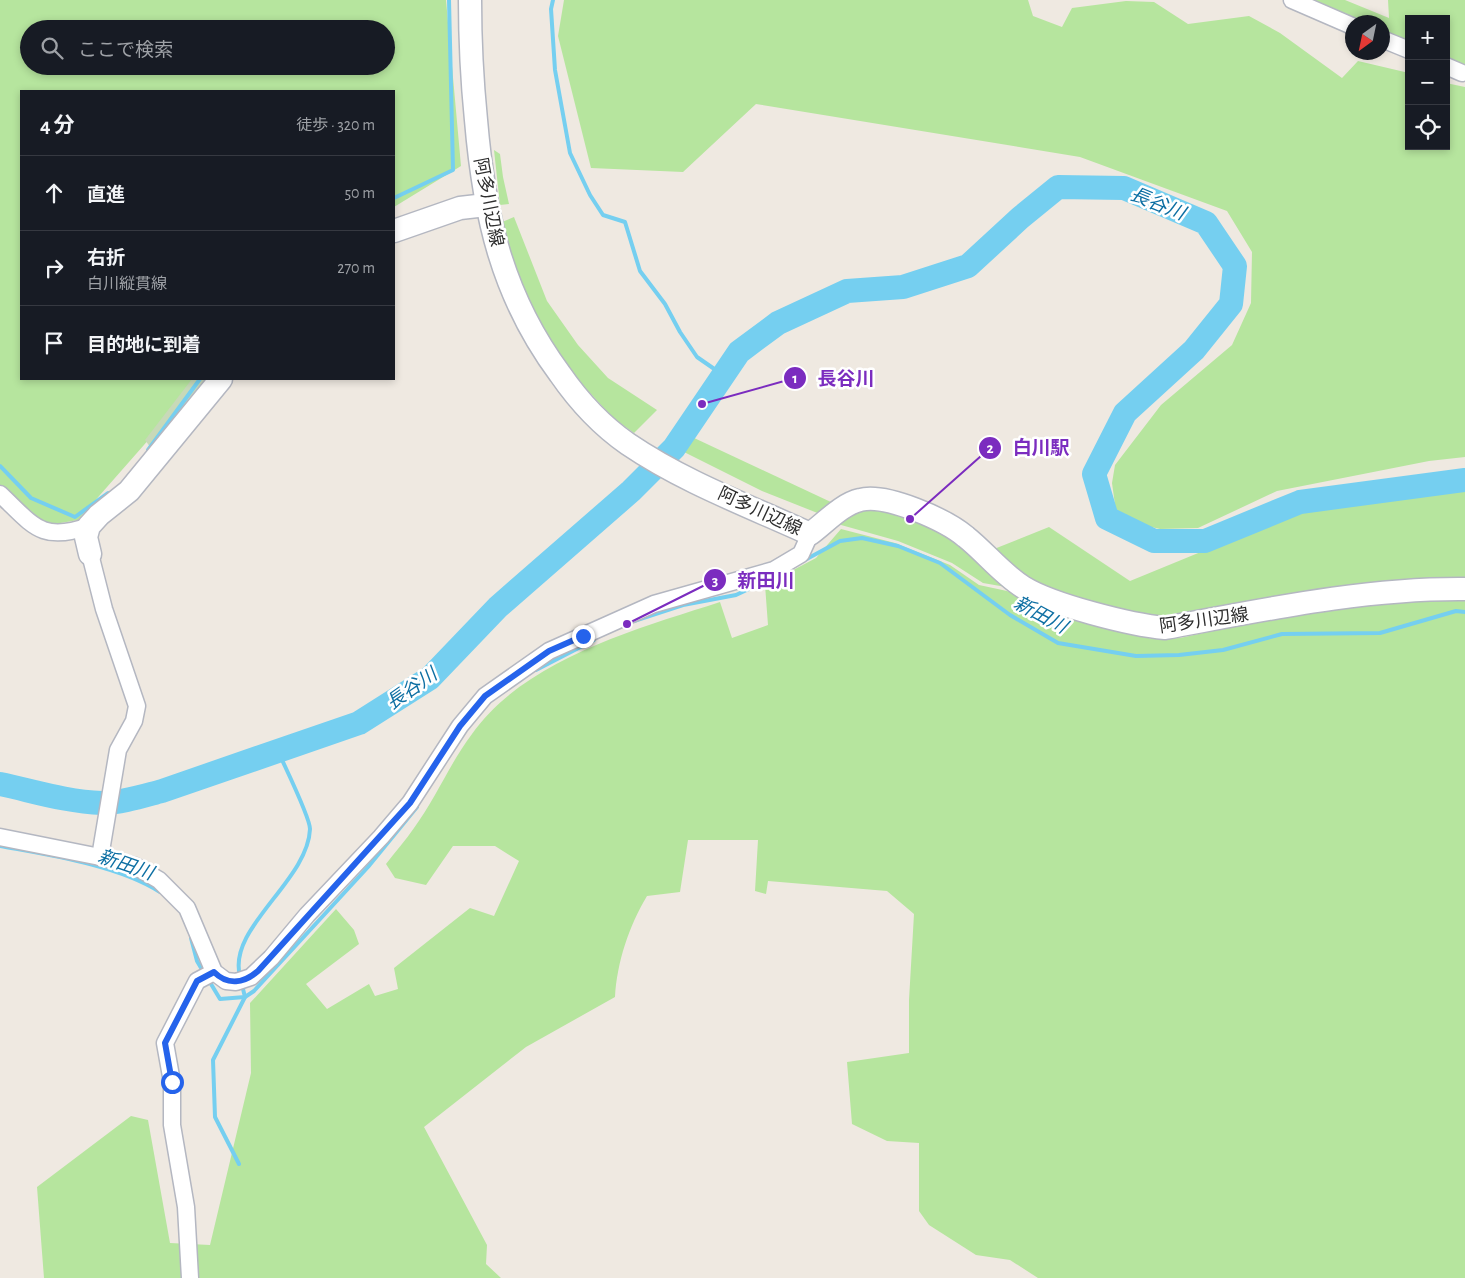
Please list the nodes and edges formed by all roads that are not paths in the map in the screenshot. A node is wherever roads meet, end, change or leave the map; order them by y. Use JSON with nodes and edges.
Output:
{"nodes":[{"id":1,"x":470,"y":0,"type":"edge"},
{"id":2,"x":1292,"y":0,"type":"edge"},
{"id":3,"x":1345,"y":23,"type":"edge"},
{"id":4,"x":1390,"y":42,"type":"edge"},
{"id":5,"x":1405,"y":48,"type":"edge"},
{"id":6,"x":1450,"y":68,"type":"edge"},
{"id":7,"x":1462,"y":73,"type":"dead end"},
{"id":8,"x":486,"y":205,"type":"junction"},
{"id":9,"x":395,"y":231,"type":"edge"},
{"id":10,"x":220,"y":380,"type":"edge"},
{"id":11,"x":0,"y":494,"type":"edge"},
{"id":12,"x":89,"y":526,"type":"junction"},
{"id":13,"x":810,"y":534,"type":"junction"},
{"id":14,"x":90,"y":554,"type":"joint"},
{"id":15,"x":1465,"y":589,"type":"edge"},
{"id":16,"x":0,"y":837,"type":"edge"},
{"id":17,"x":100,"y":857,"type":"junction"},
{"id":18,"x":206,"y":976,"type":"junction"},
{"id":19,"x":190,"y":1278,"type":"edge"}],
"edges":[{"from":1,"to":8,"type":"main road","name":"阿多川辺線"},
{"from":2,"to":3,"type":"street"},
{"from":4,"to":5,"type":"street"},
{"from":6,"to":7,"type":"street"},
{"from":8,"to":9,"type":"main road"},
{"from":8,"to":13,"type":"main road","name":"阿多川辺線"},
{"from":10,"to":12,"type":"main road"},
{"from":11,"to":12,"type":"street"},
{"from":12,"to":14,"type":"main road"},
{"from":13,"to":15,"type":"main road","name":"阿多川辺線"},
{"from":13,"to":18,"type":"street"},
{"from":14,"to":17,"type":"street"},
{"from":16,"to":17,"type":"street"},
{"from":17,"to":18,"type":"street"},
{"from":18,"to":19,"type":"street"}]}
